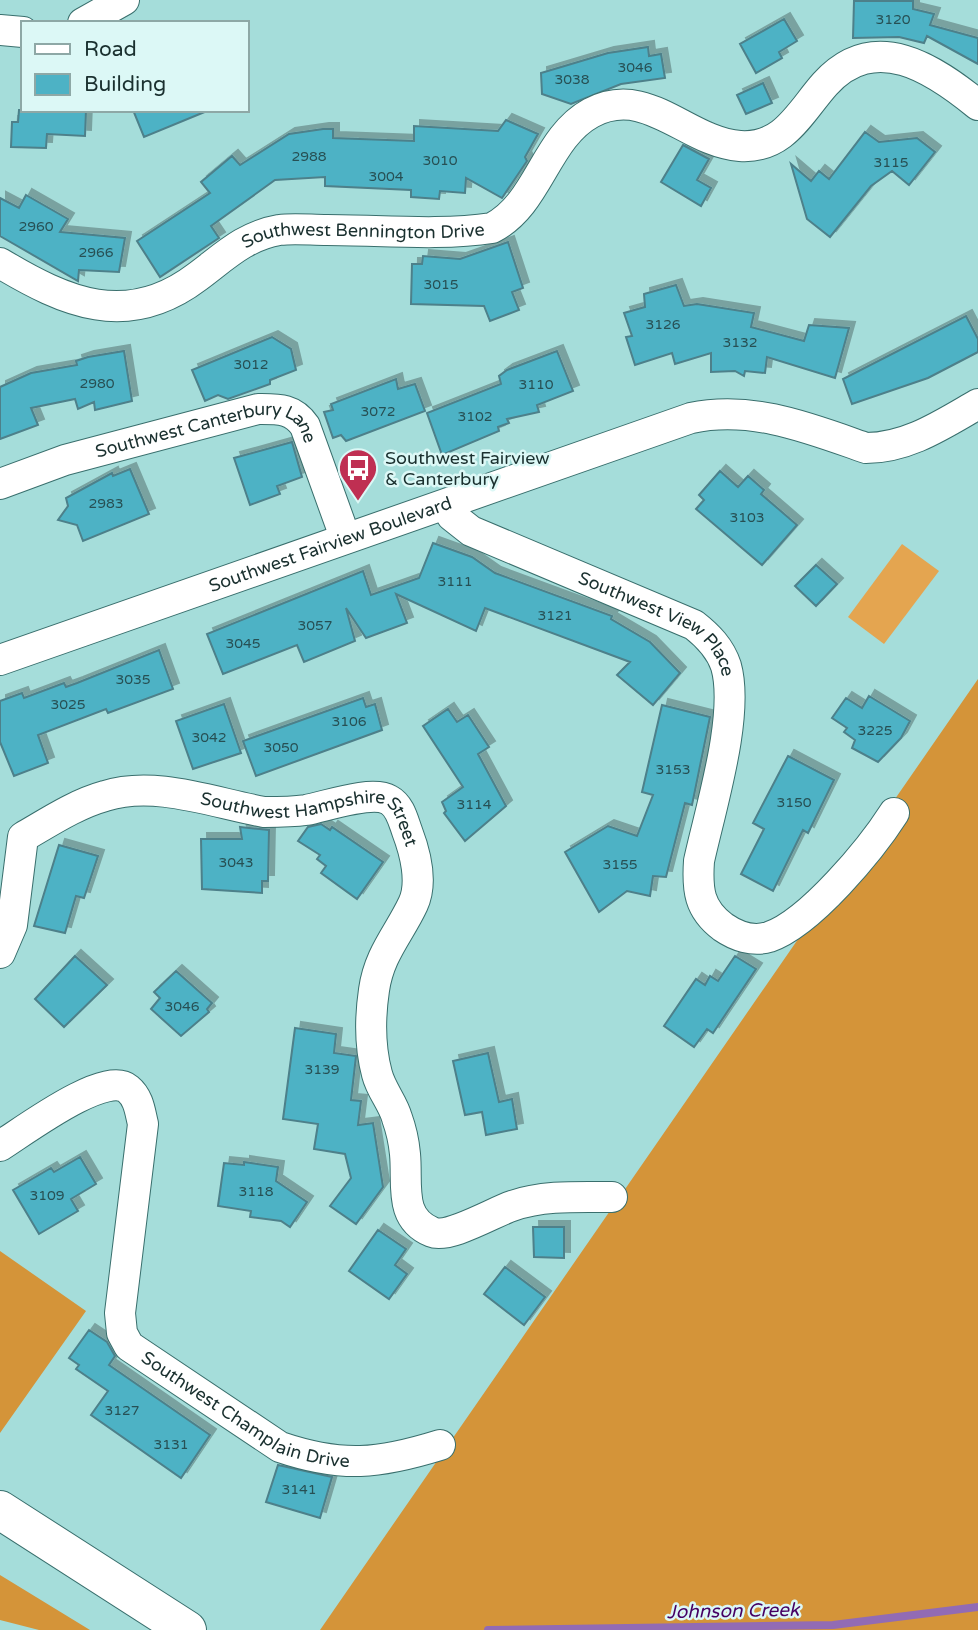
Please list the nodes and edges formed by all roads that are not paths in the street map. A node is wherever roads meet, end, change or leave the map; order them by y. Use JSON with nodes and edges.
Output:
{"nodes":[{"id":1,"x":124,"y":0,"type":"edge"},
{"id":2,"x":87,"y":21,"type":"edge"},
{"id":3,"x":0,"y":30,"type":"edge"},
{"id":4,"x":21,"y":32,"type":"edge"},
{"id":5,"x":978,"y":105,"type":"edge"},
{"id":6,"x":0,"y":263,"type":"edge"},
{"id":7,"x":978,"y":404,"type":"edge"},
{"id":8,"x":0,"y":484,"type":"edge"},
{"id":9,"x":446,"y":505,"type":"junction"},
{"id":10,"x":345,"y":537,"type":"junction"},
{"id":11,"x":0,"y":660,"type":"edge"},
{"id":12,"x":894,"y":813,"type":"dead end"},
{"id":13,"x":12,"y":832,"type":"edge"},
{"id":14,"x":0,"y":953,"type":"edge"},
{"id":15,"x":0,"y":1146,"type":"edge"},
{"id":16,"x":612,"y":1197,"type":"dead end"},
{"id":17,"x":440,"y":1445,"type":"dead end"},
{"id":18,"x":0,"y":1510,"type":"edge"},
{"id":19,"x":187,"y":1630,"type":"edge"}],
"edges":[{"from":1,"to":2,"type":"street"},
{"from":3,"to":4,"type":"street"},
{"from":5,"to":6,"type":"street","name":"Southwest Bennington Drive"},
{"from":7,"to":9,"type":"street","name":"Southwest Fairview Boulevard"},
{"from":8,"to":10,"type":"street","name":"Southwest Canterbury Lane"},
{"from":9,"to":10,"type":"street","name":"Southwest Fairview Boulevard"},
{"from":9,"to":12,"type":"street","name":"Southwest View Place"},
{"from":10,"to":11,"type":"street","name":"Southwest Fairview Boulevard"},
{"from":13,"to":14,"type":"street","name":"Southwest Hampshire Street"},
{"from":13,"to":16,"type":"street","name":"Southwest Hampshire Street"},
{"from":15,"to":17,"type":"street","name":"Southwest Champlain Drive"},
{"from":18,"to":19,"type":"main road"}]}
